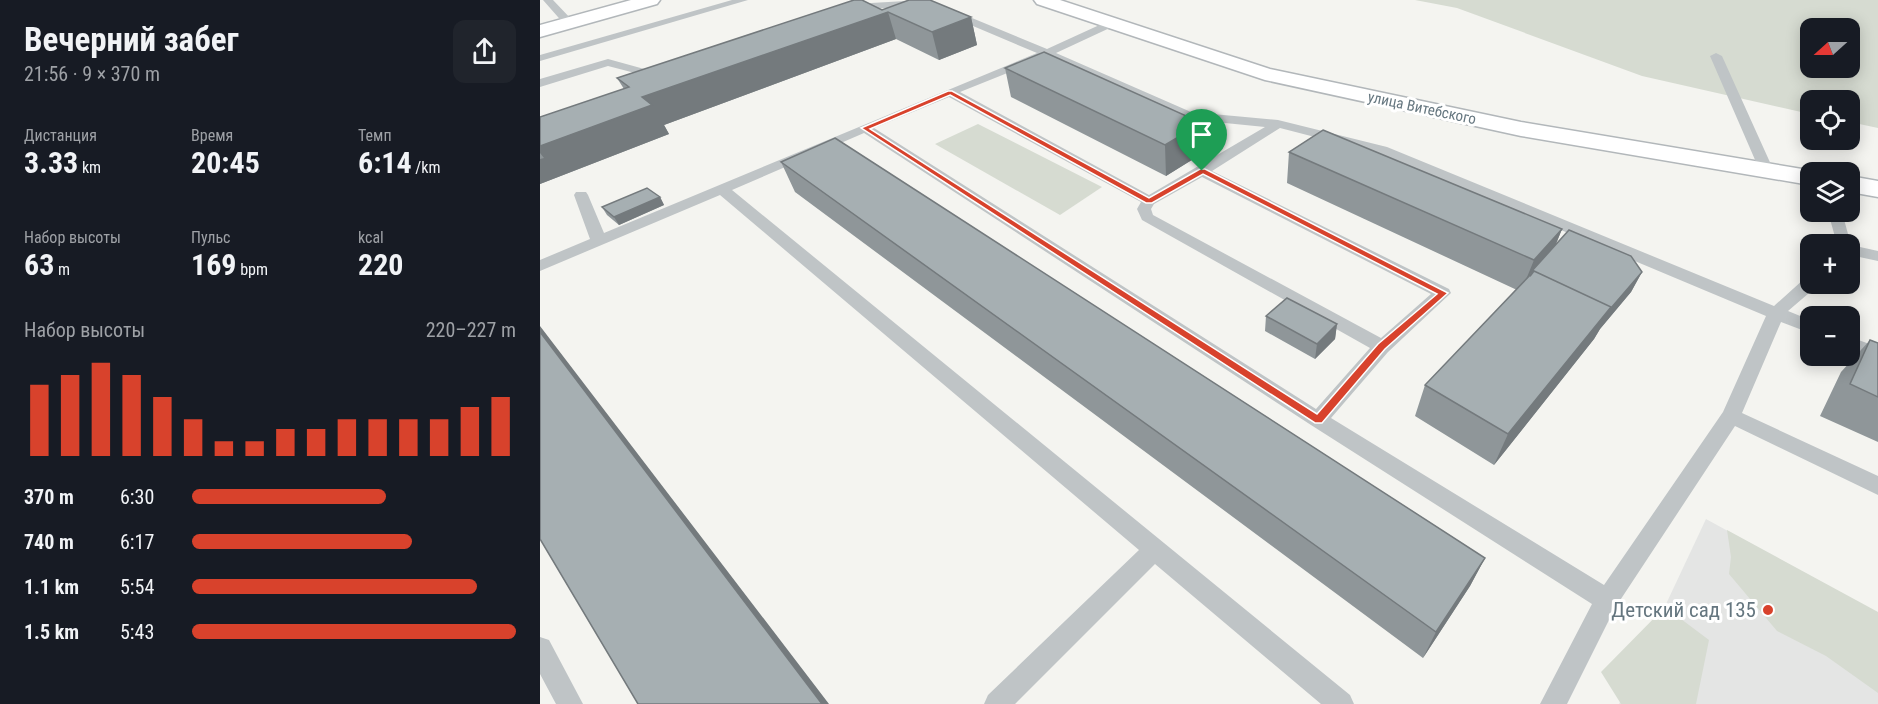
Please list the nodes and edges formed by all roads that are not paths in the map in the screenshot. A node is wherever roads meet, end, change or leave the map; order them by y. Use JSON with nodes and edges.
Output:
{"nodes":[{"id":1,"x":548,"y":0,"type":"edge"},
{"id":2,"x":651,"y":0,"type":"edge"},
{"id":3,"x":743,"y":0,"type":"edge"},
{"id":4,"x":1042,"y":0,"type":"edge"},
{"id":5,"x":841,"y":17,"type":"edge"},
{"id":6,"x":569,"y":23,"type":"junction"},
{"id":7,"x":1110,"y":24,"type":"junction"},
{"id":8,"x":540,"y":31,"type":"edge"},
{"id":9,"x":585,"y":45,"type":"junction"},
{"id":10,"x":1047,"y":53,"type":"junction"},
{"id":11,"x":1716,"y":56,"type":"dead end"},
{"id":12,"x":540,"y":58,"type":"edge"},
{"id":13,"x":608,"y":62,"type":"junction"},
{"id":14,"x":540,"y":83,"type":"edge"},
{"id":15,"x":646,"y":86,"type":"edge"},
{"id":16,"x":950,"y":92,"type":"junction"},
{"id":17,"x":1278,"y":124,"type":"junction"},
{"id":18,"x":865,"y":128,"type":"junction"},
{"id":19,"x":1766,"y":169,"type":"junction"},
{"id":20,"x":1202,"y":171,"type":"junction"},
{"id":21,"x":1800,"y":175,"type":"edge"},
{"id":22,"x":1860,"y":186,"type":"edge"},
{"id":23,"x":722,"y":189,"type":"junction"},
{"id":24,"x":1878,"y":189,"type":"edge"},
{"id":25,"x":581,"y":195,"type":"dead end"},
{"id":26,"x":1149,"y":201,"type":"junction"},
{"id":27,"x":599,"y":241,"type":"junction"},
{"id":28,"x":1860,"y":252,"type":"edge"},
{"id":29,"x":1878,"y":256,"type":"edge"},
{"id":30,"x":540,"y":266,"type":"edge"},
{"id":31,"x":1800,"y":292,"type":"edge"},
{"id":32,"x":1776,"y":313,"type":"junction"},
{"id":33,"x":1800,"y":323,"type":"edge"},
{"id":34,"x":1382,"y":347,"type":"junction"},
{"id":35,"x":1860,"y":347,"type":"edge"},
{"id":36,"x":1878,"y":354,"type":"edge"},
{"id":37,"x":1731,"y":416,"type":"junction"},
{"id":38,"x":1318,"y":420,"type":"junction"},
{"id":39,"x":1878,"y":486,"type":"edge"},
{"id":40,"x":1155,"y":549,"type":"junction"},
{"id":41,"x":1607,"y":600,"type":"junction"},
{"id":42,"x":540,"y":649,"type":"edge"},
{"id":43,"x":570,"y":704,"type":"edge"},
{"id":44,"x":997,"y":704,"type":"edge"},
{"id":45,"x":1341,"y":704,"type":"edge"},
{"id":46,"x":1553,"y":704,"type":"edge"}],
"edges":[{"from":1,"to":6,"type":"lane"},
{"from":2,"to":6,"type":"street"},
{"from":3,"to":9,"type":"lane"},
{"from":4,"to":7,"type":"street","name":"улица Витебского"},
{"from":5,"to":10,"type":"lane"},
{"from":6,"to":8,"type":"street"},
{"from":7,"to":10,"type":"lane"},
{"from":7,"to":19,"type":"street","name":"улица Витебского"},
{"from":9,"to":12,"type":"lane"},
{"from":9,"to":13,"type":"lane"},
{"from":10,"to":16,"type":"lane"},
{"from":10,"to":17,"type":"lane"},
{"from":11,"to":19,"type":"lane"},
{"from":13,"to":14,"type":"lane"},
{"from":13,"to":15,"type":"lane"},
{"from":16,"to":18,"type":"lane"},
{"from":16,"to":26,"type":"lane"},
{"from":17,"to":20,"type":"lane"},
{"from":17,"to":32,"type":"lane"},
{"from":18,"to":23,"type":"lane"},
{"from":18,"to":38,"type":"lane"},
{"from":19,"to":21,"type":"street","name":"улица Витебского"},
{"from":20,"to":26,"type":"lane"},
{"from":20,"to":34,"type":"lane"},
{"from":22,"to":24,"type":"street"},
{"from":23,"to":27,"type":"lane"},
{"from":23,"to":40,"type":"lane"},
{"from":25,"to":27,"type":"lane"},
{"from":26,"to":34,"type":"lane"},
{"from":27,"to":30,"type":"lane"},
{"from":28,"to":29,"type":"lane"},
{"from":31,"to":32,"type":"lane"},
{"from":32,"to":33,"type":"lane"},
{"from":32,"to":37,"type":"lane"},
{"from":34,"to":38,"type":"lane"},
{"from":35,"to":36,"type":"lane"},
{"from":37,"to":39,"type":"lane"},
{"from":37,"to":41,"type":"lane"},
{"from":38,"to":41,"type":"lane"},
{"from":40,"to":44,"type":"lane"},
{"from":40,"to":45,"type":"lane"},
{"from":41,"to":46,"type":"lane"},
{"from":42,"to":43,"type":"lane"}]}
